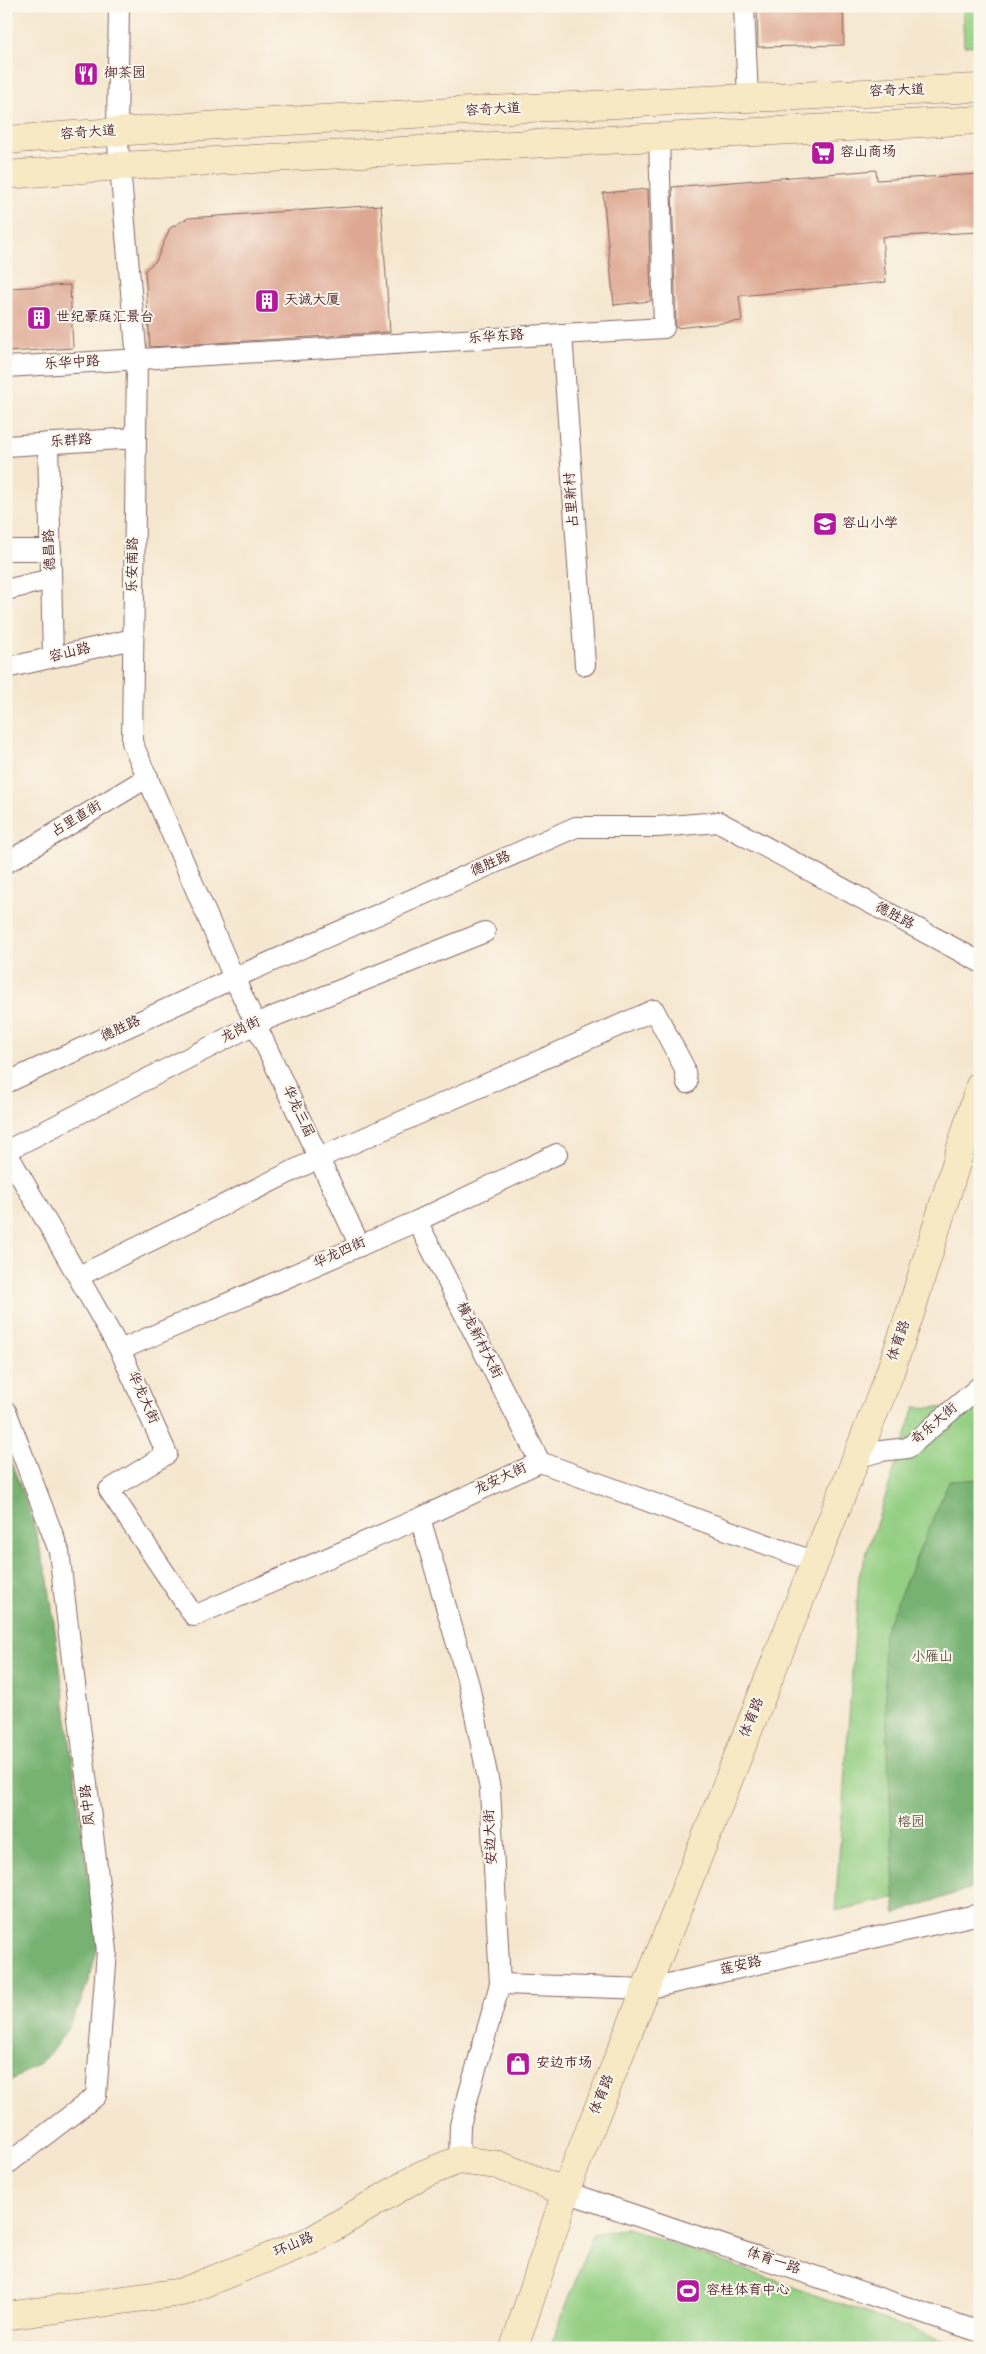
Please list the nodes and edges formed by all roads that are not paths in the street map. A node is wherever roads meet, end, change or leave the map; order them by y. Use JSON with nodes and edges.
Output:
{"nodes":[{"id":1,"x":119,"y":6,"type":"edge"},
{"id":2,"x":744,"y":6,"type":"edge"},
{"id":3,"x":980,"y":88,"type":"edge"},
{"id":4,"x":748,"y":98,"type":"junction"},
{"id":5,"x":980,"y":120,"type":"edge"},
{"id":6,"x":117,"y":132,"type":"junction"},
{"id":7,"x":659,"y":137,"type":"junction"},
{"id":8,"x":6,"y":140,"type":"edge"},
{"id":9,"x":120,"y":166,"type":"junction"},
{"id":10,"x":6,"y":175,"type":"edge"},
{"id":11,"x":562,"y":334,"type":"junction"},
{"id":12,"x":138,"y":360,"type":"junction"},
{"id":13,"x":6,"y":367,"type":"edge"},
{"id":14,"x":136,"y":438,"type":"junction"},
{"id":15,"x":48,"y":443,"type":"junction"},
{"id":16,"x":6,"y":446,"type":"edge"},
{"id":17,"x":6,"y":550,"type":"edge"},
{"id":18,"x":50,"y":550,"type":"junction"},
{"id":19,"x":51,"y":579,"type":"junction"},
{"id":20,"x":6,"y":590,"type":"edge"},
{"id":21,"x":133,"y":639,"type":"junction"},
{"id":22,"x":54,"y":657,"type":"junction"},
{"id":23,"x":585,"y":665,"type":"dead end"},
{"id":24,"x":6,"y":668,"type":"edge"},
{"id":25,"x":148,"y":777,"type":"junction"},
{"id":26,"x":6,"y":863,"type":"edge"},
{"id":27,"x":485,"y":932,"type":"dead end"},
{"id":28,"x":980,"y":962,"type":"edge"},
{"id":29,"x":234,"y":978,"type":"junction"},
{"id":30,"x":255,"y":1024,"type":"junction"},
{"id":31,"x":6,"y":1083,"type":"edge"},
{"id":32,"x":687,"y":1083,"type":"dead end"},
{"id":33,"x":980,"y":1085,"type":"edge"},
{"id":34,"x":6,"y":1151,"type":"edge"},
{"id":35,"x":557,"y":1154,"type":"dead end"},
{"id":36,"x":318,"y":1158,"type":"junction"},
{"id":37,"x":417,"y":1221,"type":"junction"},
{"id":38,"x":360,"y":1246,"type":"junction"},
{"id":39,"x":79,"y":1276,"type":"junction"},
{"id":40,"x":120,"y":1350,"type":"junction"},
{"id":41,"x":980,"y":1386,"type":"edge"},
{"id":42,"x":6,"y":1411,"type":"edge"},
{"id":43,"x":856,"y":1458,"type":"junction"},
{"id":44,"x":540,"y":1462,"type":"junction"},
{"id":45,"x":420,"y":1518,"type":"junction"},
{"id":46,"x":815,"y":1562,"type":"junction"},
{"id":47,"x":194,"y":1616,"type":"joint"},
{"id":48,"x":980,"y":1914,"type":"edge"},
{"id":49,"x":500,"y":1984,"type":"junction"},
{"id":50,"x":646,"y":1988,"type":"junction"},
{"id":51,"x":460,"y":2160,"type":"junction"},
{"id":52,"x":6,"y":2165,"type":"edge"},
{"id":53,"x":566,"y":2192,"type":"junction"},
{"id":54,"x":6,"y":2316,"type":"edge"},
{"id":55,"x":980,"y":2332,"type":"edge"},
{"id":56,"x":514,"y":2348,"type":"edge"}],
"edges":[{"from":1,"to":6,"type":"street","name":"乐安南路"},
{"from":2,"to":4,"type":"street"},
{"from":3,"to":4,"type":"main road","name":"容奇大道"},
{"from":4,"to":6,"type":"main road","name":"容奇大道"},
{"from":5,"to":7,"type":"main road"},
{"from":6,"to":8,"type":"main road","name":"容奇大道"},
{"from":6,"to":9,"type":"street","name":"乐安南路"},
{"from":7,"to":9,"type":"main road"},
{"from":7,"to":11,"type":"street","name":"乐华东路"},
{"from":9,"to":10,"type":"main road"},
{"from":9,"to":12,"type":"street","name":"乐安南路"},
{"from":11,"to":12,"type":"street","name":"乐华东路"},
{"from":11,"to":23,"type":"street","name":"占里新村"},
{"from":12,"to":13,"type":"street","name":"乐华中路"},
{"from":12,"to":14,"type":"street","name":"乐安南路"},
{"from":14,"to":15,"type":"street","name":"乐群路"},
{"from":14,"to":21,"type":"street","name":"乐安南路"},
{"from":15,"to":16,"type":"street","name":"乐群路"},
{"from":15,"to":18,"type":"street","name":"德昌路"},
{"from":17,"to":18,"type":"street"},
{"from":18,"to":19,"type":"street","name":"德昌路"},
{"from":19,"to":20,"type":"street"},
{"from":19,"to":22,"type":"street","name":"德昌路"},
{"from":21,"to":22,"type":"street","name":"容山路"},
{"from":21,"to":25,"type":"street","name":"乐安南路"},
{"from":22,"to":24,"type":"street","name":"容山路"},
{"from":25,"to":26,"type":"street","name":"占里直街"},
{"from":25,"to":29,"type":"street","name":"乐安南路"},
{"from":27,"to":30,"type":"street","name":"龙岗街"},
{"from":28,"to":29,"type":"street","name":"德胜路"},
{"from":29,"to":30,"type":"street","name":"华龙三届"},
{"from":29,"to":31,"type":"street","name":"德胜路"},
{"from":30,"to":34,"type":"street","name":"龙岗街"},
{"from":30,"to":36,"type":"street","name":"华龙三届"},
{"from":32,"to":36,"type":"street"},
{"from":33,"to":43,"type":"main road","name":"体育路"},
{"from":34,"to":39,"type":"street","name":"华龙大街"},
{"from":35,"to":37,"type":"street","name":"华龙四街"},
{"from":36,"to":38,"type":"street","name":"华龙三届"},
{"from":36,"to":39,"type":"street"},
{"from":37,"to":38,"type":"street","name":"华龙四街"},
{"from":37,"to":44,"type":"street","name":"横龙新村大街"},
{"from":38,"to":40,"type":"street","name":"华龙四街"},
{"from":39,"to":40,"type":"street","name":"华龙大街"},
{"from":40,"to":47,"type":"street","name":"华龙大街"},
{"from":41,"to":43,"type":"street","name":"奇乐大街"},
{"from":42,"to":52,"type":"street","name":"凤中路"},
{"from":43,"to":46,"type":"main road","name":"体育路"},
{"from":44,"to":45,"type":"street","name":"龙安大街"},
{"from":44,"to":46,"type":"street","name":"龙安大街"},
{"from":45,"to":47,"type":"street","name":"龙安大街"},
{"from":45,"to":49,"type":"street","name":"安边大街"},
{"from":46,"to":50,"type":"main road","name":"体育路"},
{"from":48,"to":50,"type":"street","name":"莲安路"},
{"from":49,"to":50,"type":"street","name":"莲安路"},
{"from":49,"to":51,"type":"street","name":"安边大街"},
{"from":50,"to":53,"type":"main road","name":"体育路"},
{"from":51,"to":53,"type":"main road","name":"环山路"},
{"from":51,"to":54,"type":"main road","name":"环山路"},
{"from":53,"to":55,"type":"street","name":"体育一路"},
{"from":53,"to":56,"type":"main road","name":"体育路"}]}
